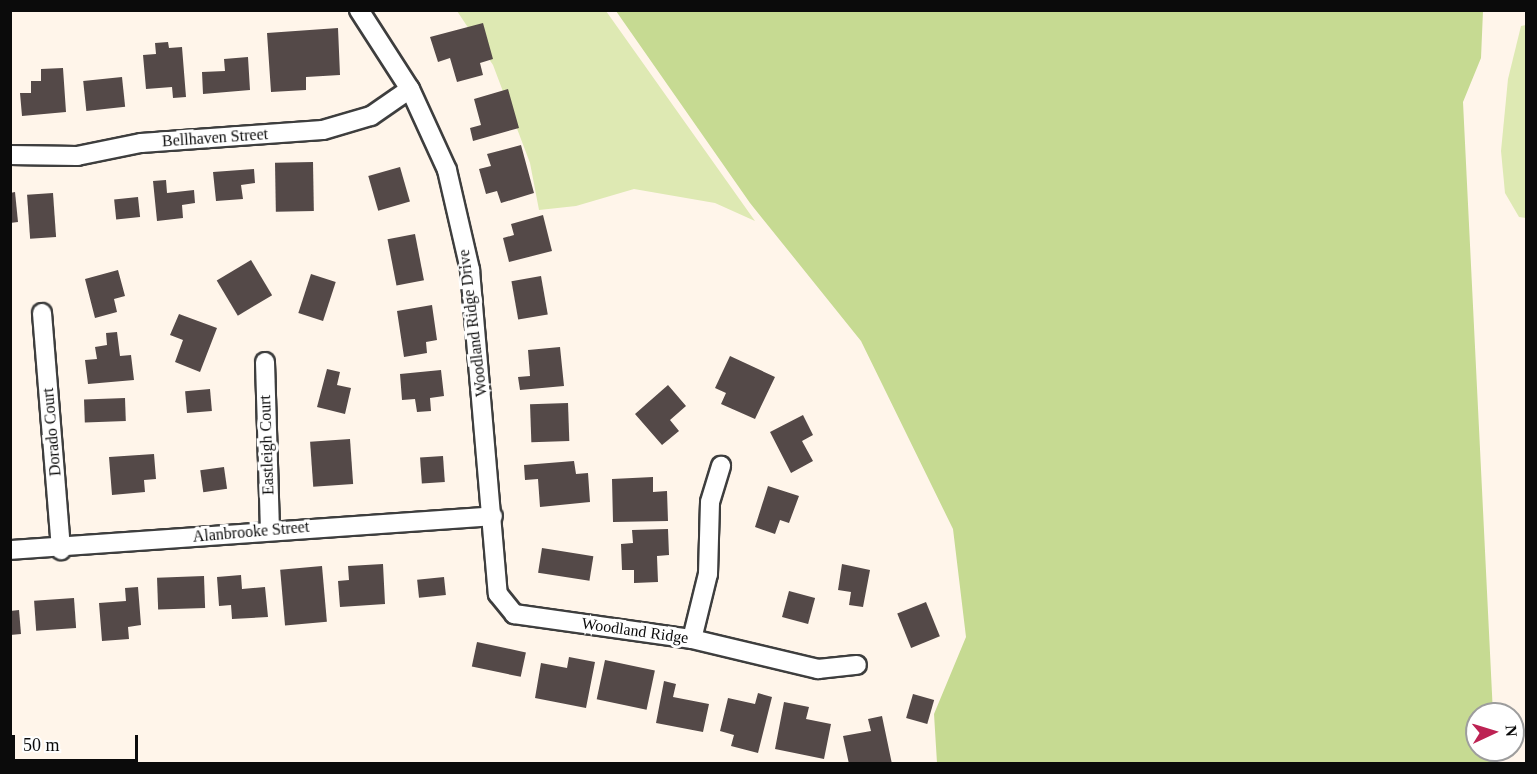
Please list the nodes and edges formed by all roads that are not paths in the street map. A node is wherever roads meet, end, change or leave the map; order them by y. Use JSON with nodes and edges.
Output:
{"nodes":[{"id":1,"x":359,"y":10,"type":"edge"},
{"id":2,"x":410,"y":89,"type":"junction"},
{"id":3,"x":10,"y":155,"type":"edge"},
{"id":4,"x":42,"y":313,"type":"dead end"},
{"id":5,"x":264,"y":362,"type":"dead end"},
{"id":6,"x":721,"y":466,"type":"dead end"},
{"id":7,"x":493,"y":516,"type":"junction"},
{"id":8,"x":270,"y":529,"type":"junction"},
{"id":9,"x":10,"y":550,"type":"edge"},
{"id":10,"x":61,"y":550,"type":"junction"},
{"id":11,"x":692,"y":639,"type":"junction"},
{"id":12,"x":857,"y":665,"type":"dead end"}],
"edges":[{"from":1,"to":2,"type":"street","name":"Woodland Ridge Drive"},
{"from":2,"to":3,"type":"street","name":"Bellhaven Street"},
{"from":2,"to":7,"type":"street","name":"Woodland Ridge Drive"},
{"from":4,"to":10,"type":"street","name":"Dorado Court"},
{"from":5,"to":8,"type":"street","name":"Eastleigh Court"},
{"from":6,"to":11,"type":"street"},
{"from":7,"to":8,"type":"street","name":"Alanbrooke Street"},
{"from":7,"to":11,"type":"street","name":"Woodland Ridge"},
{"from":8,"to":10,"type":"street","name":"Alanbrooke Street"},
{"from":9,"to":10,"type":"street","name":"Alanbrooke Street"},
{"from":11,"to":12,"type":"street","name":"Woodland Ridge"}]}
